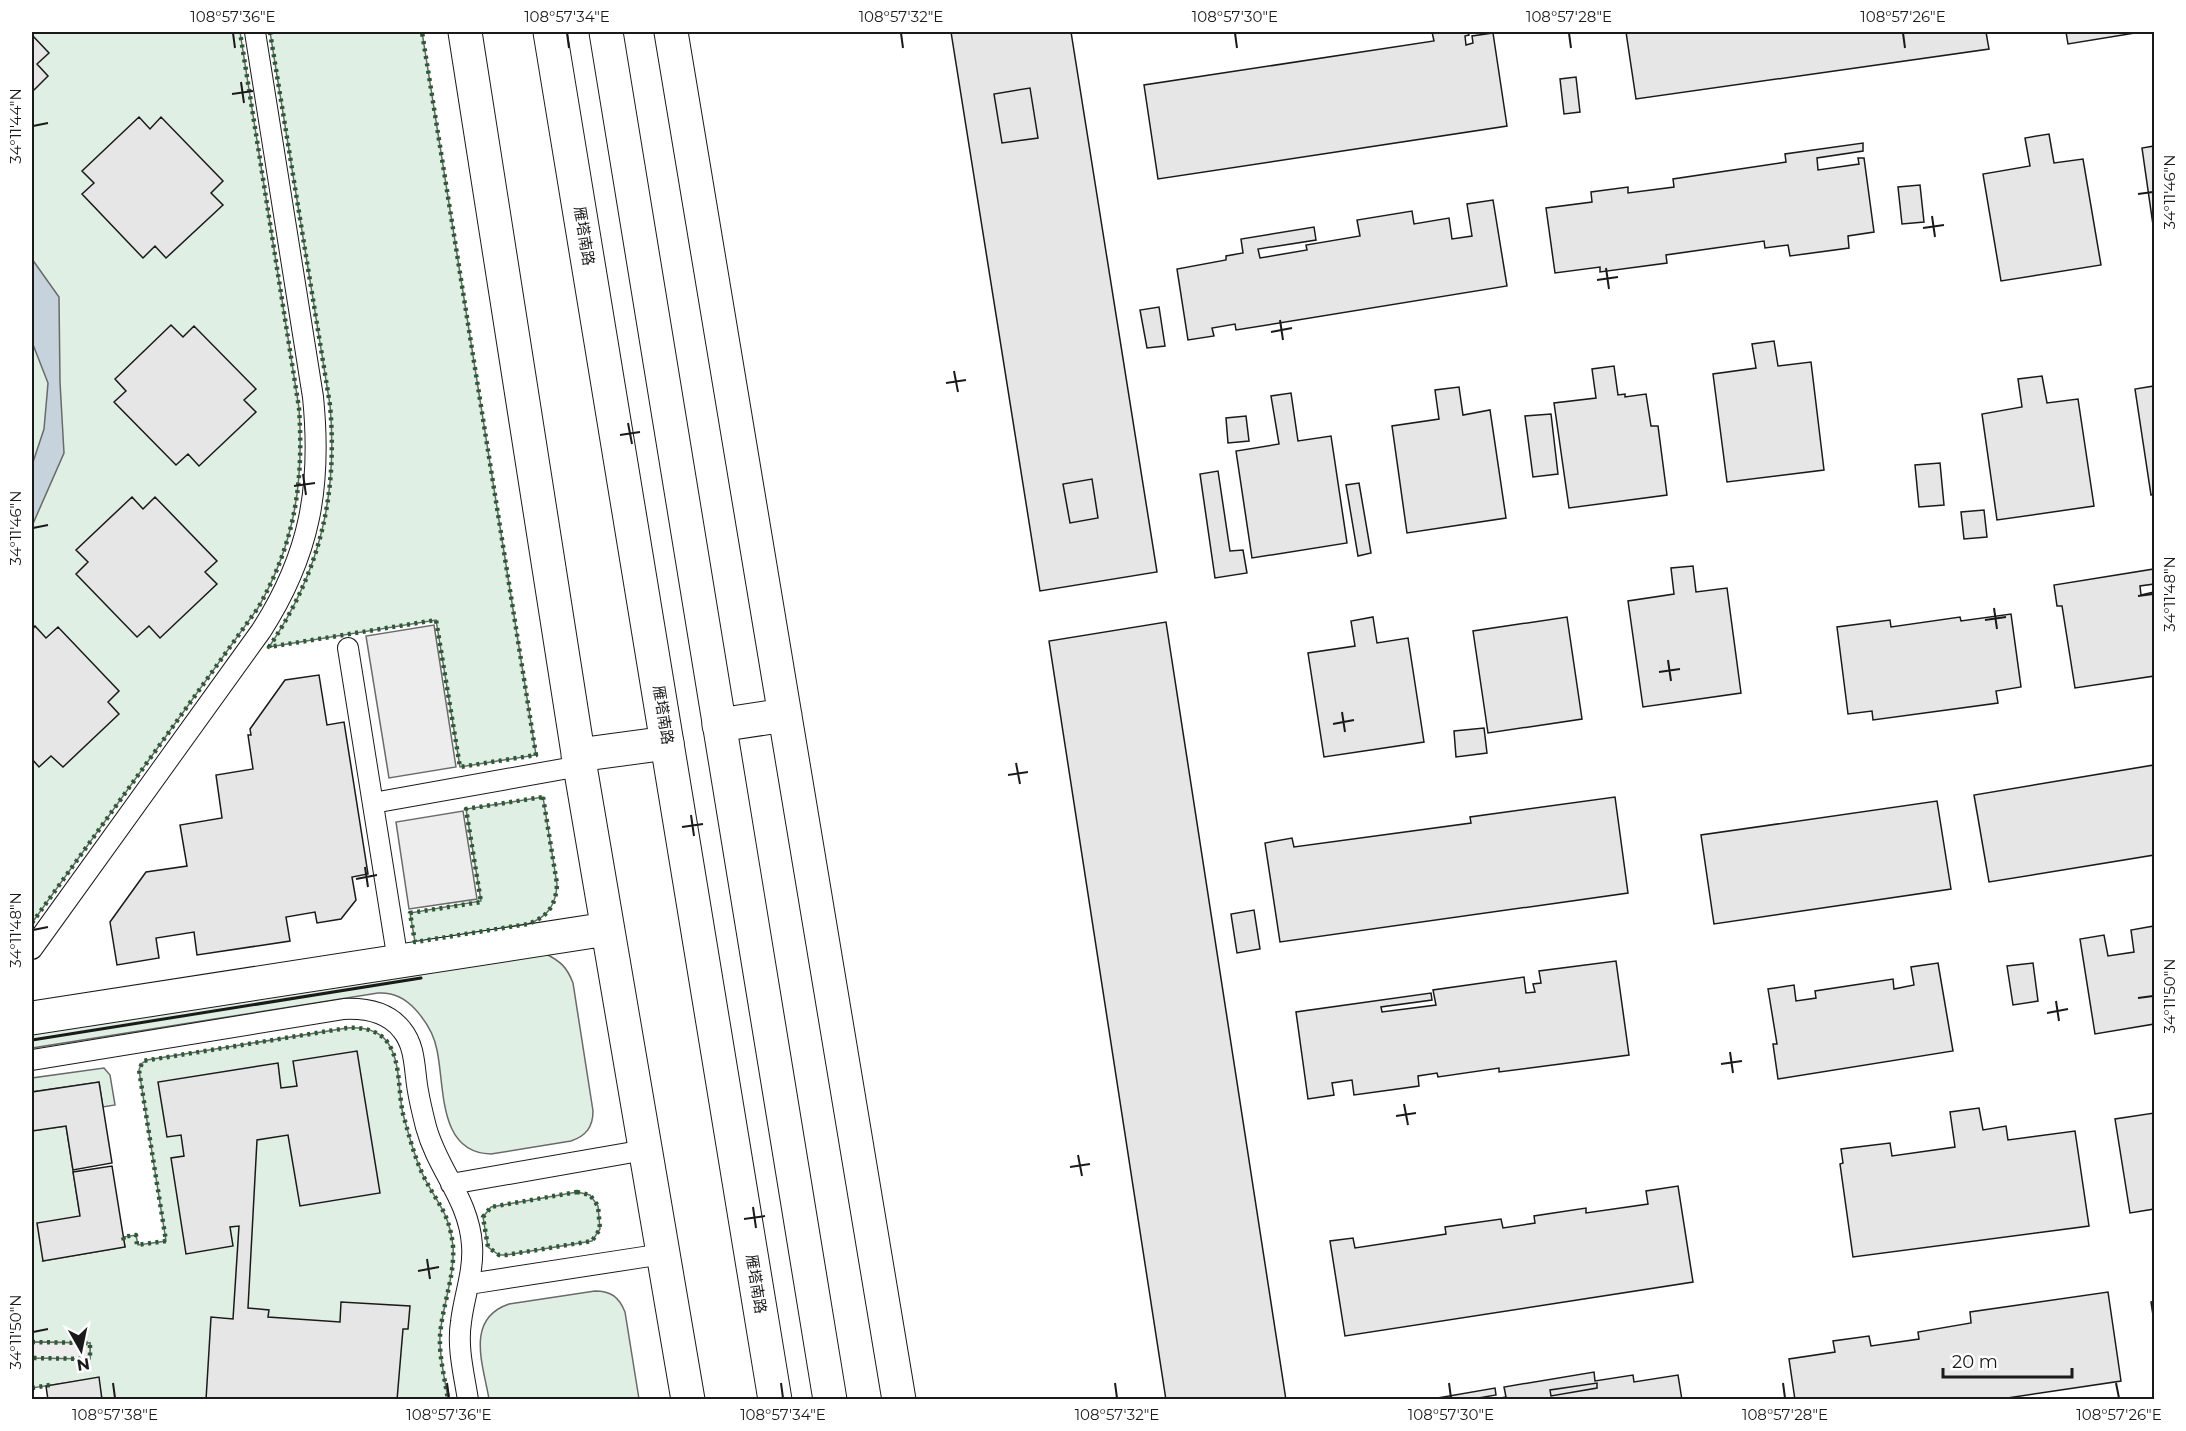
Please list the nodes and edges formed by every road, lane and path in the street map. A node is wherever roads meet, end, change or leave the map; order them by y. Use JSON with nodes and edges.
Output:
{"nodes":[{"id":1,"x":255,"y":32,"type":"edge"},
{"id":2,"x":465,"y":32,"type":"edge"},
{"id":3,"x":550,"y":32,"type":"edge"},
{"id":4,"x":606,"y":32,"type":"edge"},
{"id":5,"x":671,"y":32,"type":"edge"},
{"id":6,"x":348,"y":648,"type":"dead end"},
{"id":7,"x":785,"y":715,"type":"junction"},
{"id":8,"x":719,"y":725,"type":"junction"},
{"id":9,"x":667,"y":743,"type":"junction"},
{"id":10,"x":579,"y":760,"type":"junction"},
{"id":11,"x":373,"y":803,"type":"junction"},
{"id":12,"x":607,"y":929,"type":"junction"},
{"id":13,"x":32,"y":949,"type":"edge"},
{"id":14,"x":398,"y":961,"type":"junction"},
{"id":15,"x":32,"y":1018,"type":"edge"},
{"id":16,"x":32,"y":1060,"type":"edge"},
{"id":17,"x":645,"y":1150,"type":"junction"},
{"id":18,"x":451,"y":1184,"type":"junction"},
{"id":19,"x":663,"y":1254,"type":"junction"},
{"id":20,"x":469,"y":1284,"type":"junction"},
{"id":21,"x":468,"y":1400,"type":"edge"},
{"id":22,"x":688,"y":1400,"type":"edge"},
{"id":23,"x":775,"y":1400,"type":"edge"},
{"id":24,"x":830,"y":1400,"type":"edge"},
{"id":25,"x":899,"y":1400,"type":"edge"}],
"edges":[{"from":1,"to":13,"type":"lane"},
{"from":2,"to":10,"type":"street"},
{"from":3,"to":9,"type":"street","name":"雁塔南路"},
{"from":4,"to":8,"type":"street"},
{"from":5,"to":7,"type":"street"},
{"from":6,"to":11,"type":"lane"},
{"from":7,"to":8,"type":"street"},
{"from":7,"to":25,"type":"street"},
{"from":8,"to":24,"type":"street"},
{"from":9,"to":10,"type":"street"},
{"from":9,"to":23,"type":"street","name":"雁塔南路"},
{"from":10,"to":11,"type":"lane"},
{"from":10,"to":12,"type":"street"},
{"from":11,"to":14,"type":"lane"},
{"from":12,"to":14,"type":"street"},
{"from":12,"to":17,"type":"street"},
{"from":14,"to":15,"type":"street"},
{"from":16,"to":18,"type":"lane"},
{"from":17,"to":18,"type":"lane"},
{"from":17,"to":19,"type":"street"},
{"from":18,"to":20,"type":"lane"},
{"from":19,"to":20,"type":"lane"},
{"from":19,"to":22,"type":"street"},
{"from":20,"to":21,"type":"lane"}]}
